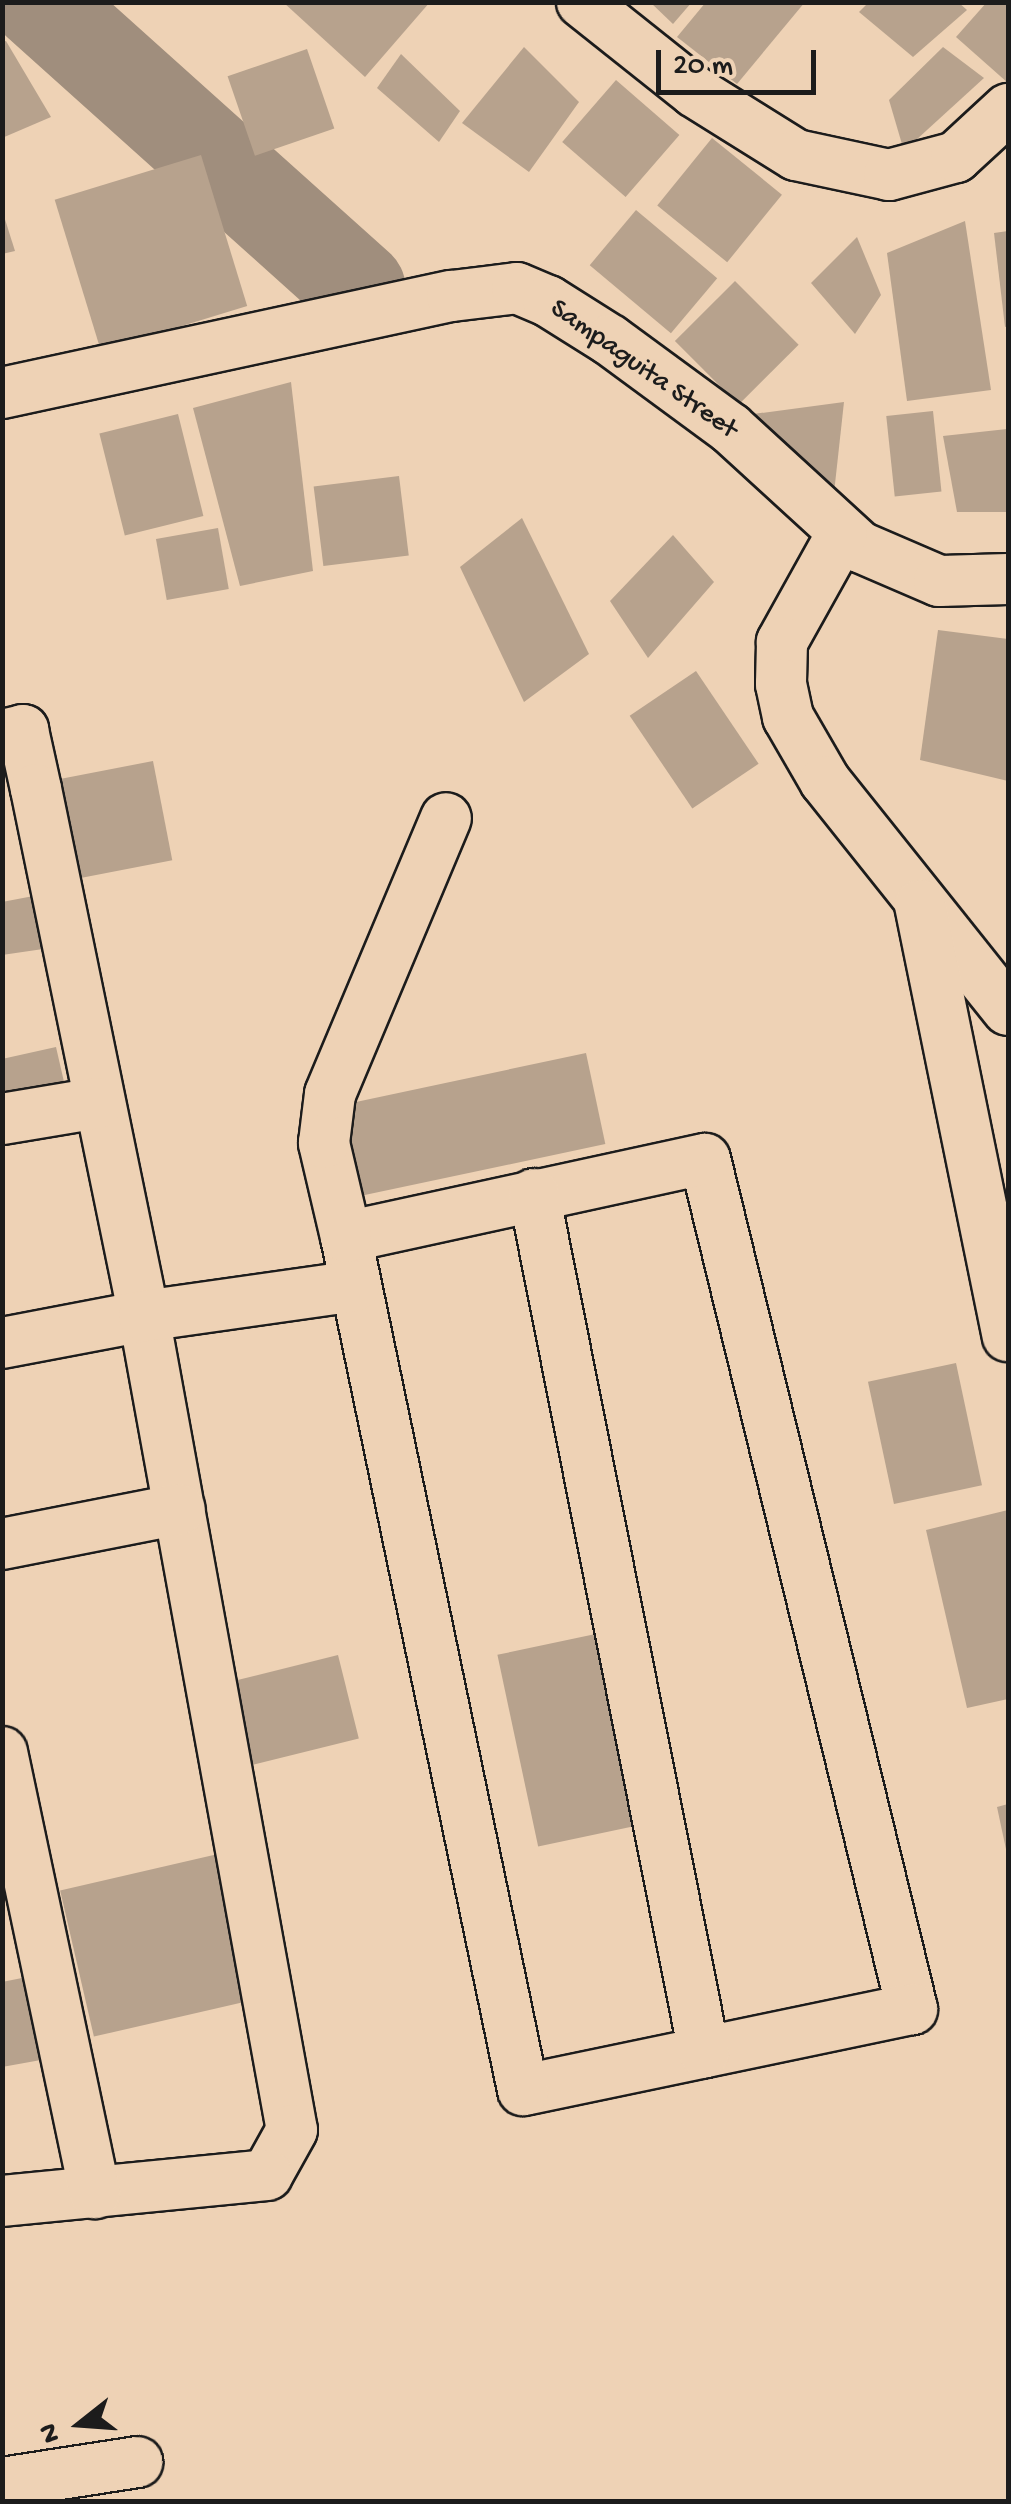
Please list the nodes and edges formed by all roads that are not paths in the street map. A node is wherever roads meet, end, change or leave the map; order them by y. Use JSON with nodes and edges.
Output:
{"nodes":[{"id":1,"x":582,"y":2,"type":"edge"},
{"id":2,"x":1008,"y":109,"type":"edge"},
{"id":3,"x":2,"y":393,"type":"edge"},
{"id":4,"x":842,"y":534,"type":"junction"},
{"id":5,"x":1008,"y":579,"type":"edge"},
{"id":6,"x":2,"y":735,"type":"edge"},
{"id":7,"x":446,"y":818,"type":"dead end"},
{"id":8,"x":918,"y":895,"type":"junction"},
{"id":9,"x":1008,"y":1010,"type":"edge"},
{"id":10,"x":98,"y":1104,"type":"junction"},
{"id":11,"x":2,"y":1119,"type":"edge"},
{"id":12,"x":534,"y":1194,"type":"junction"},
{"id":13,"x":346,"y":1236,"type":"junction"},
{"id":14,"x":354,"y":1286,"type":"junction"},
{"id":15,"x":144,"y":1316,"type":"junction"},
{"id":16,"x":1008,"y":1336,"type":"edge"},
{"id":17,"x":2,"y":1342,"type":"edge"},
{"id":18,"x":180,"y":1509,"type":"junction"},
{"id":19,"x":2,"y":1544,"type":"edge"},
{"id":20,"x":2,"y":1752,"type":"edge"},
{"id":21,"x":704,"y":2052,"type":"junction"},
{"id":22,"x":95,"y":2194,"type":"junction"},
{"id":23,"x":2,"y":2201,"type":"edge"},
{"id":24,"x":137,"y":2462,"type":"dead end"},
{"id":25,"x":2,"y":2482,"type":"edge"}],
"edges":[{"from":1,"to":2,"type":"street"},
{"from":3,"to":4,"type":"street","name":"Sampaguita Street"},
{"from":4,"to":5,"type":"street","name":"Sampaguita Street"},
{"from":4,"to":8,"type":"street"},
{"from":6,"to":10,"type":"street"},
{"from":7,"to":13,"type":"street"},
{"from":8,"to":9,"type":"street"},
{"from":8,"to":16,"type":"street"},
{"from":10,"to":11,"type":"street"},
{"from":10,"to":15,"type":"street"},
{"from":12,"to":13,"type":"street"},
{"from":12,"to":21,"type":"street"},
{"from":12,"to":21,"type":"street"},
{"from":13,"to":14,"type":"street"},
{"from":14,"to":15,"type":"street"},
{"from":14,"to":21,"type":"street"},
{"from":15,"to":17,"type":"street"},
{"from":15,"to":18,"type":"street"},
{"from":18,"to":19,"type":"street"},
{"from":18,"to":22,"type":"street"},
{"from":20,"to":22,"type":"street"},
{"from":22,"to":23,"type":"street"},
{"from":24,"to":25,"type":"street"}]}
